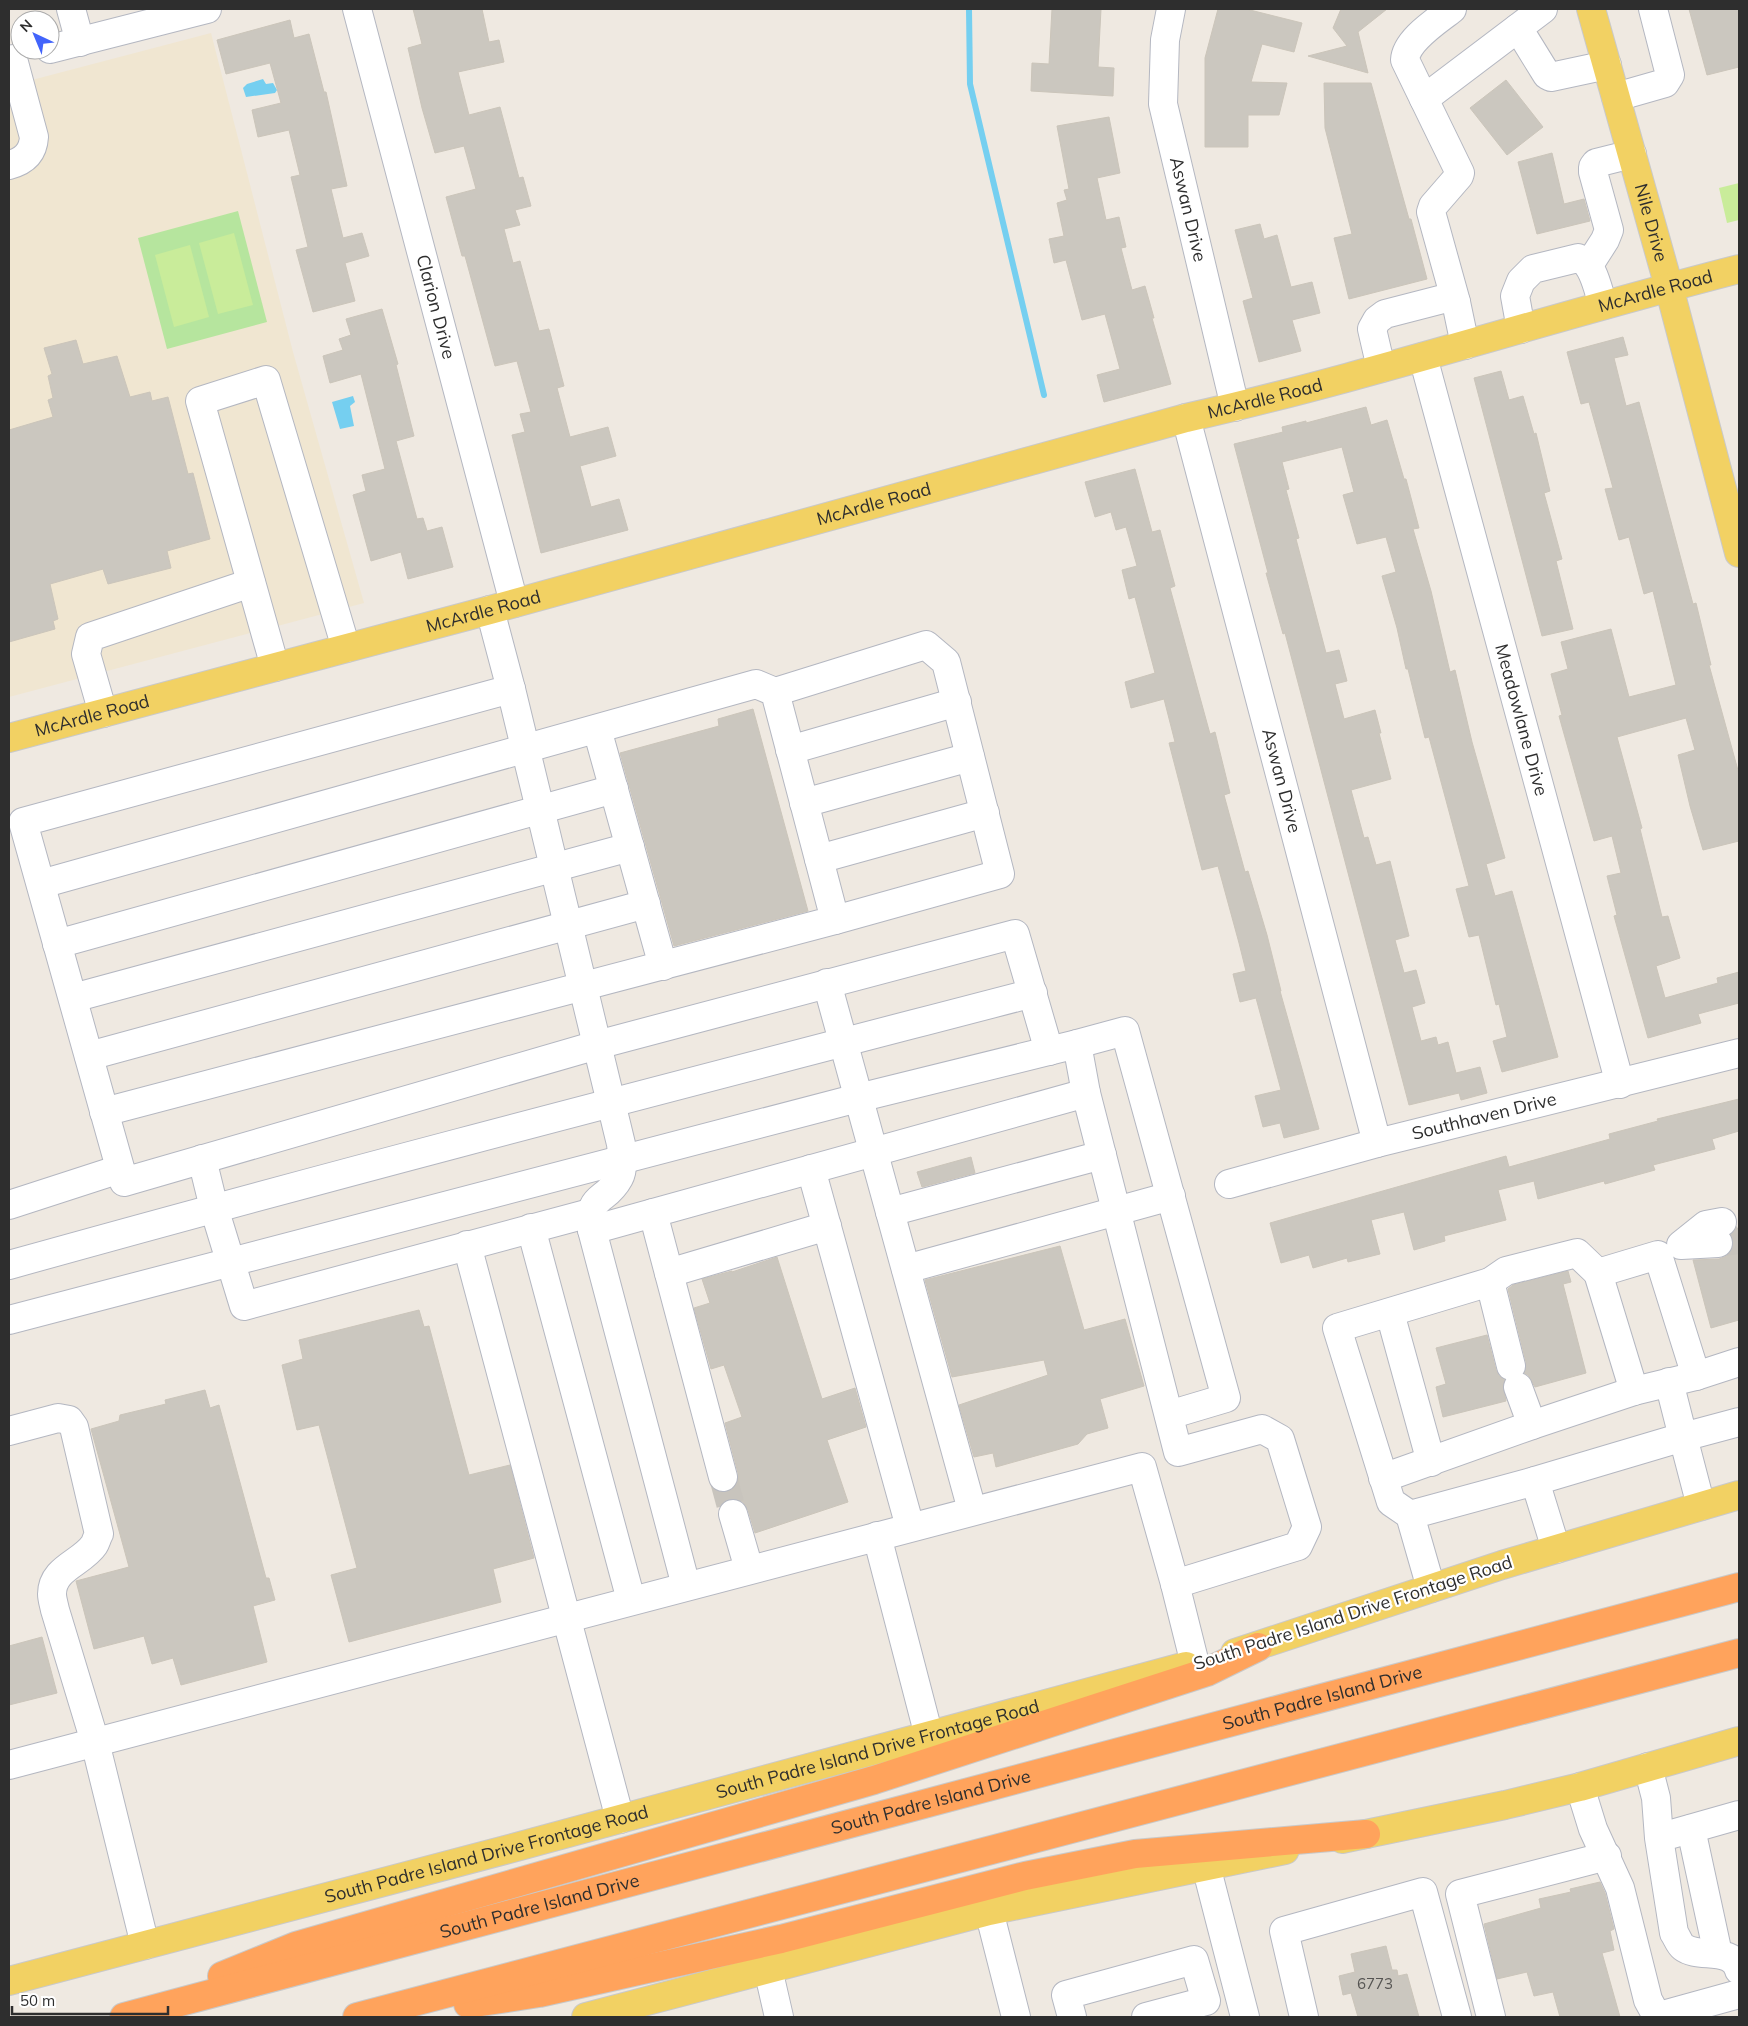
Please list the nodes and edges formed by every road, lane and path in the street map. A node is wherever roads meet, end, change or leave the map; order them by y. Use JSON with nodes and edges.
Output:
{"nodes":[{"id":1,"x":71,"y":9,"type":"edge"},
{"id":2,"x":207,"y":9,"type":"edge"},
{"id":3,"x":357,"y":9,"type":"edge"},
{"id":4,"x":1170,"y":9,"type":"edge"},
{"id":5,"x":1452,"y":9,"type":"edge"},
{"id":6,"x":1542,"y":9,"type":"edge"},
{"id":7,"x":1591,"y":9,"type":"edge"},
{"id":8,"x":1652,"y":9,"type":"edge"},
{"id":9,"x":1518,"y":28,"type":"junction"},
{"id":10,"x":80,"y":42,"type":"junction"},
{"id":11,"x":60,"y":47,"type":"edge"},
{"id":12,"x":11,"y":60,"type":"edge"},
{"id":13,"x":1607,"y":65,"type":"junction"},
{"id":14,"x":1616,"y":97,"type":"junction"},
{"id":15,"x":1424,"y":99,"type":"junction"},
{"id":16,"x":1632,"y":154,"type":"junction"},
{"id":17,"x":9,"y":165,"type":"edge"},
{"id":18,"x":1589,"y":265,"type":"junction"},
{"id":19,"x":1739,"y":269,"type":"edge"},
{"id":20,"x":1669,"y":287,"type":"junction"},
{"id":21,"x":1456,"y":302,"type":"junction"},
{"id":22,"x":1603,"y":306,"type":"junction"},
{"id":23,"x":1521,"y":329,"type":"junction"},
{"id":24,"x":1465,"y":345,"type":"junction"},
{"id":25,"x":1423,"y":357,"type":"junction"},
{"id":26,"x":1381,"y":368,"type":"junction"},
{"id":27,"x":1235,"y":407,"type":"junction"},
{"id":28,"x":1186,"y":418,"type":"junction"},
{"id":29,"x":1739,"y":553,"type":"edge"},
{"id":30,"x":251,"y":583,"type":"junction"},
{"id":31,"x":502,"y":607,"type":"junction"},
{"id":32,"x":346,"y":648,"type":"junction"},
{"id":33,"x":275,"y":667,"type":"junction"},
{"id":34,"x":511,"y":689,"type":"junction"},
{"id":35,"x":775,"y":692,"type":"junction"},
{"id":36,"x":957,"y":702,"type":"junction"},
{"id":37,"x":103,"y":713,"type":"junction"},
{"id":38,"x":598,"y":728,"type":"junction"},
{"id":39,"x":9,"y":738,"type":"edge"},
{"id":40,"x":525,"y":749,"type":"junction"},
{"id":41,"x":790,"y":750,"type":"junction"},
{"id":42,"x":970,"y":756,"type":"junction"},
{"id":43,"x":614,"y":789,"type":"junction"},
{"id":44,"x":804,"y":803,"type":"junction"},
{"id":45,"x":539,"y":808,"type":"junction"},
{"id":46,"x":985,"y":813,"type":"junction"},
{"id":47,"x":16,"y":824,"type":"edge"},
{"id":48,"x":630,"y":847,"type":"junction"},
{"id":49,"x":819,"y":859,"type":"junction"},
{"id":50,"x":554,"y":867,"type":"junction"},
{"id":51,"x":41,"y":884,"type":"junction"},
{"id":52,"x":646,"y":904,"type":"junction"},
{"id":53,"x":835,"y":920,"type":"junction"},
{"id":54,"x":568,"y":925,"type":"junction"},
{"id":55,"x":58,"y":944,"type":"junction"},
{"id":56,"x":663,"y":966,"type":"junction"},
{"id":57,"x":827,"y":984,"type":"junction"},
{"id":58,"x":582,"y":988,"type":"junction"},
{"id":59,"x":1033,"y":993,"type":"junction"},
{"id":60,"x":73,"y":998,"type":"junction"},
{"id":61,"x":844,"y":1042,"type":"junction"},
{"id":62,"x":1076,"y":1044,"type":"junction"},
{"id":63,"x":597,"y":1046,"type":"junction"},
{"id":64,"x":1049,"y":1051,"type":"junction"},
{"id":65,"x":1739,"y":1053,"type":"edge"},
{"id":66,"x":89,"y":1056,"type":"junction"},
{"id":67,"x":1620,"y":1084,"type":"junction"},
{"id":68,"x":1086,"y":1093,"type":"junction"},
{"id":69,"x":858,"y":1098,"type":"junction"},
{"id":70,"x":611,"y":1102,"type":"junction"},
{"id":71,"x":104,"y":1112,"type":"junction"},
{"id":72,"x":1377,"y":1143,"type":"junction"},
{"id":73,"x":873,"y":1152,"type":"junction"},
{"id":74,"x":1102,"y":1155,"type":"junction"},
{"id":75,"x":202,"y":1159,"type":"junction"},
{"id":76,"x":622,"y":1160,"type":"junction"},
{"id":77,"x":120,"y":1169,"type":"junction"},
{"id":78,"x":811,"y":1169,"type":"junction"},
{"id":79,"x":1229,"y":1184,"type":"dead end"},
{"id":80,"x":1170,"y":1196,"type":"junction"},
{"id":81,"x":9,"y":1205,"type":"edge"},
{"id":82,"x":214,"y":1208,"type":"junction"},
{"id":83,"x":1116,"y":1211,"type":"junction"},
{"id":84,"x":890,"y":1212,"type":"junction"},
{"id":85,"x":653,"y":1213,"type":"junction"},
{"id":86,"x":591,"y":1222,"type":"junction"},
{"id":87,"x":827,"y":1226,"type":"junction"},
{"id":88,"x":531,"y":1228,"type":"junction"},
{"id":89,"x":1720,"y":1233,"type":"tunnel mouth"},
{"id":90,"x":466,"y":1245,"type":"junction"},
{"id":91,"x":1670,"y":1250,"type":"junction"},
{"id":92,"x":230,"y":1261,"type":"junction"},
{"id":93,"x":9,"y":1265,"type":"edge"},
{"id":94,"x":906,"y":1269,"type":"junction"},
{"id":95,"x":669,"y":1273,"type":"junction"},
{"id":96,"x":1598,"y":1273,"type":"junction"},
{"id":97,"x":1490,"y":1282,"type":"junction"},
{"id":98,"x":1390,"y":1313,"type":"junction"},
{"id":99,"x":9,"y":1320,"type":"edge"},
{"id":100,"x":1739,"y":1362,"type":"edge"},
{"id":101,"x":1696,"y":1376,"type":"junction"},
{"id":102,"x":1669,"y":1382,"type":"junction"},
{"id":103,"x":1634,"y":1391,"type":"junction"},
{"id":104,"x":1169,"y":1415,"type":"junction"},
{"id":105,"x":1739,"y":1422,"type":"edge"},
{"id":106,"x":1532,"y":1425,"type":"junction"},
{"id":107,"x":9,"y":1431,"type":"edge"},
{"id":108,"x":1683,"y":1437,"type":"junction"},
{"id":109,"x":1178,"y":1452,"type":"junction"},
{"id":110,"x":1431,"y":1462,"type":"junction"},
{"id":111,"x":1142,"y":1466,"type":"junction"},
{"id":112,"x":723,"y":1477,"type":"tunnel mouth"},
{"id":113,"x":1383,"y":1478,"type":"junction"},
{"id":114,"x":1534,"y":1481,"type":"junction"},
{"id":115,"x":1739,"y":1495,"type":"edge"},
{"id":116,"x":1739,"y":1501,"type":"edge"},
{"id":117,"x":1703,"y":1505,"type":"junction"},
{"id":118,"x":972,"y":1510,"type":"junction"},
{"id":119,"x":733,"y":1514,"type":"tunnel mouth"},
{"id":120,"x":1410,"y":1515,"type":"junction"},
{"id":121,"x":910,"y":1527,"type":"junction"},
{"id":122,"x":877,"y":1536,"type":"junction"},
{"id":123,"x":1556,"y":1549,"type":"junction"},
{"id":124,"x":749,"y":1570,"type":"junction"},
{"id":125,"x":1175,"y":1584,"type":"junction"},
{"id":126,"x":686,"y":1586,"type":"junction"},
{"id":127,"x":1739,"y":1587,"type":"edge"},
{"id":128,"x":1431,"y":1588,"type":"junction"},
{"id":129,"x":631,"y":1600,"type":"junction"},
{"id":130,"x":567,"y":1617,"type":"junction"},
{"id":131,"x":1258,"y":1647,"type":"junction"},
{"id":132,"x":1739,"y":1653,"type":"edge"},
{"id":133,"x":1195,"y":1664,"type":"junction"},
{"id":134,"x":929,"y":1736,"type":"junction"},
{"id":135,"x":1739,"y":1741,"type":"edge"},
{"id":136,"x":95,"y":1742,"type":"junction"},
{"id":137,"x":9,"y":1765,"type":"edge"},
{"id":138,"x":1648,"y":1767,"type":"junction"},
{"id":139,"x":1580,"y":1787,"type":"junction"},
{"id":140,"x":1739,"y":1815,"type":"edge"},
{"id":141,"x":620,"y":1819,"type":"junction"},
{"id":142,"x":1691,"y":1829,"type":"junction"},
{"id":143,"x":1366,"y":1834,"type":"junction"},
{"id":144,"x":1659,"y":1838,"type":"junction"},
{"id":145,"x":1606,"y":1856,"type":"junction"},
{"id":146,"x":1206,"y":1866,"type":"junction"},
{"id":147,"x":988,"y":1911,"type":"junction"},
{"id":148,"x":145,"y":1945,"type":"junction"},
{"id":149,"x":1228,"y":1951,"type":"junction"},
{"id":150,"x":1194,"y":1960,"type":"junction"},
{"id":151,"x":1734,"y":1963,"type":"edge"},
{"id":152,"x":768,"y":1969,"type":"junction"},
{"id":153,"x":9,"y":1981,"type":"edge"},
{"id":154,"x":1739,"y":1994,"type":"edge"},
{"id":155,"x":1206,"y":2001,"type":"junction"},
{"id":156,"x":1241,"y":2005,"type":"edge"},
{"id":157,"x":634,"y":2011,"type":"edge"},
{"id":158,"x":119,"y":2017,"type":"edge"},
{"id":159,"x":124,"y":2017,"type":"edge"},
{"id":160,"x":357,"y":2017,"type":"edge"},
{"id":161,"x":377,"y":2017,"type":"edge"},
{"id":162,"x":586,"y":2017,"type":"edge"},
{"id":163,"x":779,"y":2017,"type":"edge"},
{"id":164,"x":1016,"y":2017,"type":"edge"},
{"id":165,"x":1072,"y":2017,"type":"edge"},
{"id":166,"x":1146,"y":2017,"type":"edge"},
{"id":167,"x":1304,"y":2017,"type":"edge"},
{"id":168,"x":1457,"y":2017,"type":"edge"},
{"id":169,"x":1491,"y":2017,"type":"edge"}],
"edges":[{"from":1,"to":10,"type":"street"},
{"from":2,"to":10,"type":"street"},
{"from":3,"to":31,"type":"street","name":"Clarion Drive"},
{"from":4,"to":27,"type":"street","name":"Aswan Drive"},
{"from":5,"to":15,"type":"street"},
{"from":6,"to":9,"type":"street"},
{"from":7,"to":13,"type":"main road","name":"Nile Drive"},
{"from":8,"to":14,"type":"street"},
{"from":9,"to":13,"type":"street"},
{"from":9,"to":15,"type":"street"},
{"from":10,"to":11,"type":"street"},
{"from":12,"to":17,"type":"street"},
{"from":13,"to":14,"type":"main road","name":"Nile Drive"},
{"from":14,"to":16,"type":"main road","name":"Nile Drive"},
{"from":15,"to":21,"type":"street"},
{"from":16,"to":18,"type":"street"},
{"from":16,"to":20,"type":"main road","name":"Nile Drive"},
{"from":18,"to":22,"type":"street"},
{"from":18,"to":23,"type":"street"},
{"from":19,"to":20,"type":"main road","name":"McArdle Road"},
{"from":20,"to":22,"type":"main road","name":"McArdle Road"},
{"from":20,"to":29,"type":"main road","name":"Nile Drive"},
{"from":21,"to":24,"type":"street"},
{"from":21,"to":26,"type":"street"},
{"from":22,"to":23,"type":"main road","name":"McArdle Road"},
{"from":23,"to":24,"type":"main road","name":"McArdle Road"},
{"from":24,"to":25,"type":"main road","name":"McArdle Road"},
{"from":25,"to":26,"type":"main road","name":"McArdle Road"},
{"from":25,"to":67,"type":"street","name":"Meadowlane Drive"},
{"from":26,"to":27,"type":"main road","name":"McArdle Road"},
{"from":27,"to":28,"type":"main road","name":"McArdle Road"},
{"from":28,"to":31,"type":"main road","name":"McArdle Road"},
{"from":28,"to":72,"type":"street","name":"Aswan Drive"},
{"from":30,"to":32,"type":"street"},
{"from":30,"to":33,"type":"street"},
{"from":30,"to":37,"type":"street"},
{"from":31,"to":32,"type":"main road","name":"McArdle Road"},
{"from":31,"to":34,"type":"street","name":"Clarion Drive"},
{"from":32,"to":33,"type":"main road","name":"McArdle Road"},
{"from":33,"to":37,"type":"main road","name":"McArdle Road"},
{"from":34,"to":40,"type":"street","name":"Clarion Drive"},
{"from":34,"to":47,"type":"street"},
{"from":35,"to":36,"type":"street"},
{"from":35,"to":38,"type":"street"},
{"from":35,"to":41,"type":"street"},
{"from":36,"to":41,"type":"street"},
{"from":36,"to":42,"type":"street"},
{"from":37,"to":39,"type":"main road","name":"McArdle Road"},
{"from":38,"to":40,"type":"street"},
{"from":38,"to":43,"type":"street"},
{"from":40,"to":45,"type":"street","name":"Clarion Drive"},
{"from":40,"to":51,"type":"street"},
{"from":41,"to":44,"type":"street"},
{"from":42,"to":44,"type":"street"},
{"from":42,"to":46,"type":"street"},
{"from":43,"to":45,"type":"street"},
{"from":43,"to":48,"type":"street"},
{"from":44,"to":49,"type":"street"},
{"from":45,"to":50,"type":"street","name":"Clarion Drive"},
{"from":45,"to":55,"type":"street"},
{"from":46,"to":49,"type":"street"},
{"from":46,"to":53,"type":"street"},
{"from":47,"to":51,"type":"street"},
{"from":48,"to":50,"type":"street"},
{"from":48,"to":52,"type":"street"},
{"from":49,"to":53,"type":"street"},
{"from":50,"to":54,"type":"street","name":"Clarion Drive"},
{"from":50,"to":60,"type":"street"},
{"from":51,"to":55,"type":"street"},
{"from":52,"to":54,"type":"street"},
{"from":52,"to":56,"type":"street"},
{"from":53,"to":56,"type":"street"},
{"from":54,"to":58,"type":"street","name":"Clarion Drive"},
{"from":54,"to":66,"type":"street"},
{"from":55,"to":60,"type":"street"},
{"from":56,"to":58,"type":"street"},
{"from":57,"to":59,"type":"street"},
{"from":57,"to":61,"type":"street"},
{"from":57,"to":63,"type":"street"},
{"from":58,"to":63,"type":"street","name":"Clarion Drive"},
{"from":58,"to":71,"type":"street"},
{"from":59,"to":61,"type":"street"},
{"from":59,"to":64,"type":"street"},
{"from":60,"to":66,"type":"street"},
{"from":61,"to":69,"type":"street"},
{"from":61,"to":70,"type":"street"},
{"from":62,"to":64,"type":"street"},
{"from":62,"to":68,"type":"street"},
{"from":62,"to":80,"type":"street"},
{"from":63,"to":70,"type":"street","name":"Clarion Drive"},
{"from":63,"to":75,"type":"street"},
{"from":64,"to":69,"type":"street"},
{"from":65,"to":67,"type":"street","name":"Southhaven Drive"},
{"from":66,"to":71,"type":"street"},
{"from":67,"to":72,"type":"street","name":"Southhaven Drive"},
{"from":68,"to":73,"type":"street"},
{"from":68,"to":74,"type":"street"},
{"from":69,"to":73,"type":"street"},
{"from":69,"to":76,"type":"street"},
{"from":70,"to":76,"type":"street","name":"Clarion Drive"},
{"from":70,"to":82,"type":"street"},
{"from":71,"to":77,"type":"street"},
{"from":72,"to":79,"type":"street","name":"Southhaven Drive"},
{"from":73,"to":78,"type":"street"},
{"from":73,"to":84,"type":"street"},
{"from":74,"to":83,"type":"street"},
{"from":74,"to":84,"type":"street"},
{"from":75,"to":77,"type":"street"},
{"from":75,"to":82,"type":"street"},
{"from":76,"to":86,"type":"street"},
{"from":76,"to":92,"type":"street"},
{"from":77,"to":81,"type":"street"},
{"from":78,"to":85,"type":"street"},
{"from":78,"to":87,"type":"street"},
{"from":80,"to":83,"type":"street"},
{"from":80,"to":104,"type":"street"},
{"from":82,"to":92,"type":"street"},
{"from":82,"to":93,"type":"street"},
{"from":83,"to":94,"type":"street"},
{"from":83,"to":104,"type":"street"},
{"from":84,"to":94,"type":"street"},
{"from":85,"to":86,"type":"street"},
{"from":85,"to":95,"type":"street"},
{"from":86,"to":88,"type":"street"},
{"from":86,"to":126,"type":"street"},
{"from":87,"to":95,"type":"street"},
{"from":87,"to":121,"type":"street"},
{"from":88,"to":90,"type":"street"},
{"from":88,"to":129,"type":"street"},
{"from":89,"to":91,"type":"street"},
{"from":90,"to":92,"type":"street"},
{"from":90,"to":130,"type":"street"},
{"from":91,"to":96,"type":"street"},
{"from":91,"to":101,"type":"street"},
{"from":92,"to":99,"type":"street"},
{"from":94,"to":118,"type":"street"},
{"from":95,"to":112,"type":"street"},
{"from":96,"to":97,"type":"street"},
{"from":96,"to":103,"type":"street"},
{"from":97,"to":98,"type":"street"},
{"from":97,"to":106,"type":"street"},
{"from":98,"to":110,"type":"street"},
{"from":98,"to":113,"type":"street"},
{"from":100,"to":101,"type":"street"},
{"from":101,"to":102,"type":"street"},
{"from":102,"to":103,"type":"street"},
{"from":102,"to":108,"type":"street"},
{"from":103,"to":106,"type":"street"},
{"from":104,"to":109,"type":"street"},
{"from":105,"to":108,"type":"street"},
{"from":106,"to":110,"type":"street"},
{"from":107,"to":136,"type":"street"},
{"from":108,"to":114,"type":"street"},
{"from":108,"to":117,"type":"street"},
{"from":109,"to":111,"type":"street"},
{"from":109,"to":125,"type":"street"},
{"from":110,"to":113,"type":"street"},
{"from":111,"to":118,"type":"street"},
{"from":111,"to":125,"type":"street"},
{"from":113,"to":120,"type":"street"},
{"from":114,"to":120,"type":"street"},
{"from":114,"to":123,"type":"street"},
{"from":115,"to":117,"type":"main road","name":"South Padre Island Drive Frontage Road"},
{"from":116,"to":117,"type":"main road"},
{"from":117,"to":123,"type":"main road","name":"South Padre Island Drive Frontage Road"},
{"from":118,"to":121,"type":"street"},
{"from":119,"to":124,"type":"street"},
{"from":120,"to":128,"type":"street"},
{"from":121,"to":122,"type":"street"},
{"from":122,"to":124,"type":"street"},
{"from":122,"to":134,"type":"street"},
{"from":123,"to":128,"type":"main road","name":"South Padre Island Drive Frontage Road"},
{"from":124,"to":126,"type":"street"},
{"from":125,"to":133,"type":"street"},
{"from":126,"to":129,"type":"street"},
{"from":127,"to":159,"type":"highway","name":"South Padre Island Drive"},
{"from":128,"to":131,"type":"main road","name":"South Padre Island Drive Frontage Road"},
{"from":129,"to":130,"type":"street"},
{"from":130,"to":136,"type":"street"},
{"from":130,"to":141,"type":"street"},
{"from":131,"to":133,"type":"main road","name":"South Padre Island Drive Frontage Road"},
{"from":131,"to":158,"type":"highway"},
{"from":132,"to":160,"type":"highway"},
{"from":133,"to":134,"type":"main road","name":"South Padre Island Drive Frontage Road"},
{"from":134,"to":141,"type":"main road","name":"South Padre Island Drive Frontage Road"},
{"from":135,"to":138,"type":"main road"},
{"from":136,"to":137,"type":"street"},
{"from":136,"to":148,"type":"street"},
{"from":138,"to":139,"type":"main road"},
{"from":138,"to":144,"type":"street"},
{"from":139,"to":143,"type":"main road"},
{"from":139,"to":145,"type":"street"},
{"from":140,"to":142,"type":"street"},
{"from":141,"to":148,"type":"main road","name":"South Padre Island Drive Frontage Road"},
{"from":142,"to":144,"type":"street"},
{"from":142,"to":151,"type":"street"},
{"from":143,"to":146,"type":"main road"},
{"from":143,"to":161,"type":"highway"},
{"from":144,"to":151,"type":"street"},
{"from":145,"to":154,"type":"street"},
{"from":145,"to":169,"type":"street"},
{"from":146,"to":147,"type":"main road"},
{"from":146,"to":149,"type":"street"},
{"from":147,"to":152,"type":"main road"},
{"from":147,"to":164,"type":"street"},
{"from":148,"to":153,"type":"main road","name":"South Padre Island Drive Frontage Road"},
{"from":149,"to":150,"type":"street"},
{"from":149,"to":156,"type":"street"},
{"from":150,"to":155,"type":"street"},
{"from":150,"to":165,"type":"street"},
{"from":152,"to":157,"type":"main road"},
{"from":152,"to":163,"type":"street"},
{"from":155,"to":156,"type":"street"},
{"from":155,"to":166,"type":"street"},
{"from":157,"to":162,"type":"main road"},
{"from":167,"to":168,"type":"street"}]}
